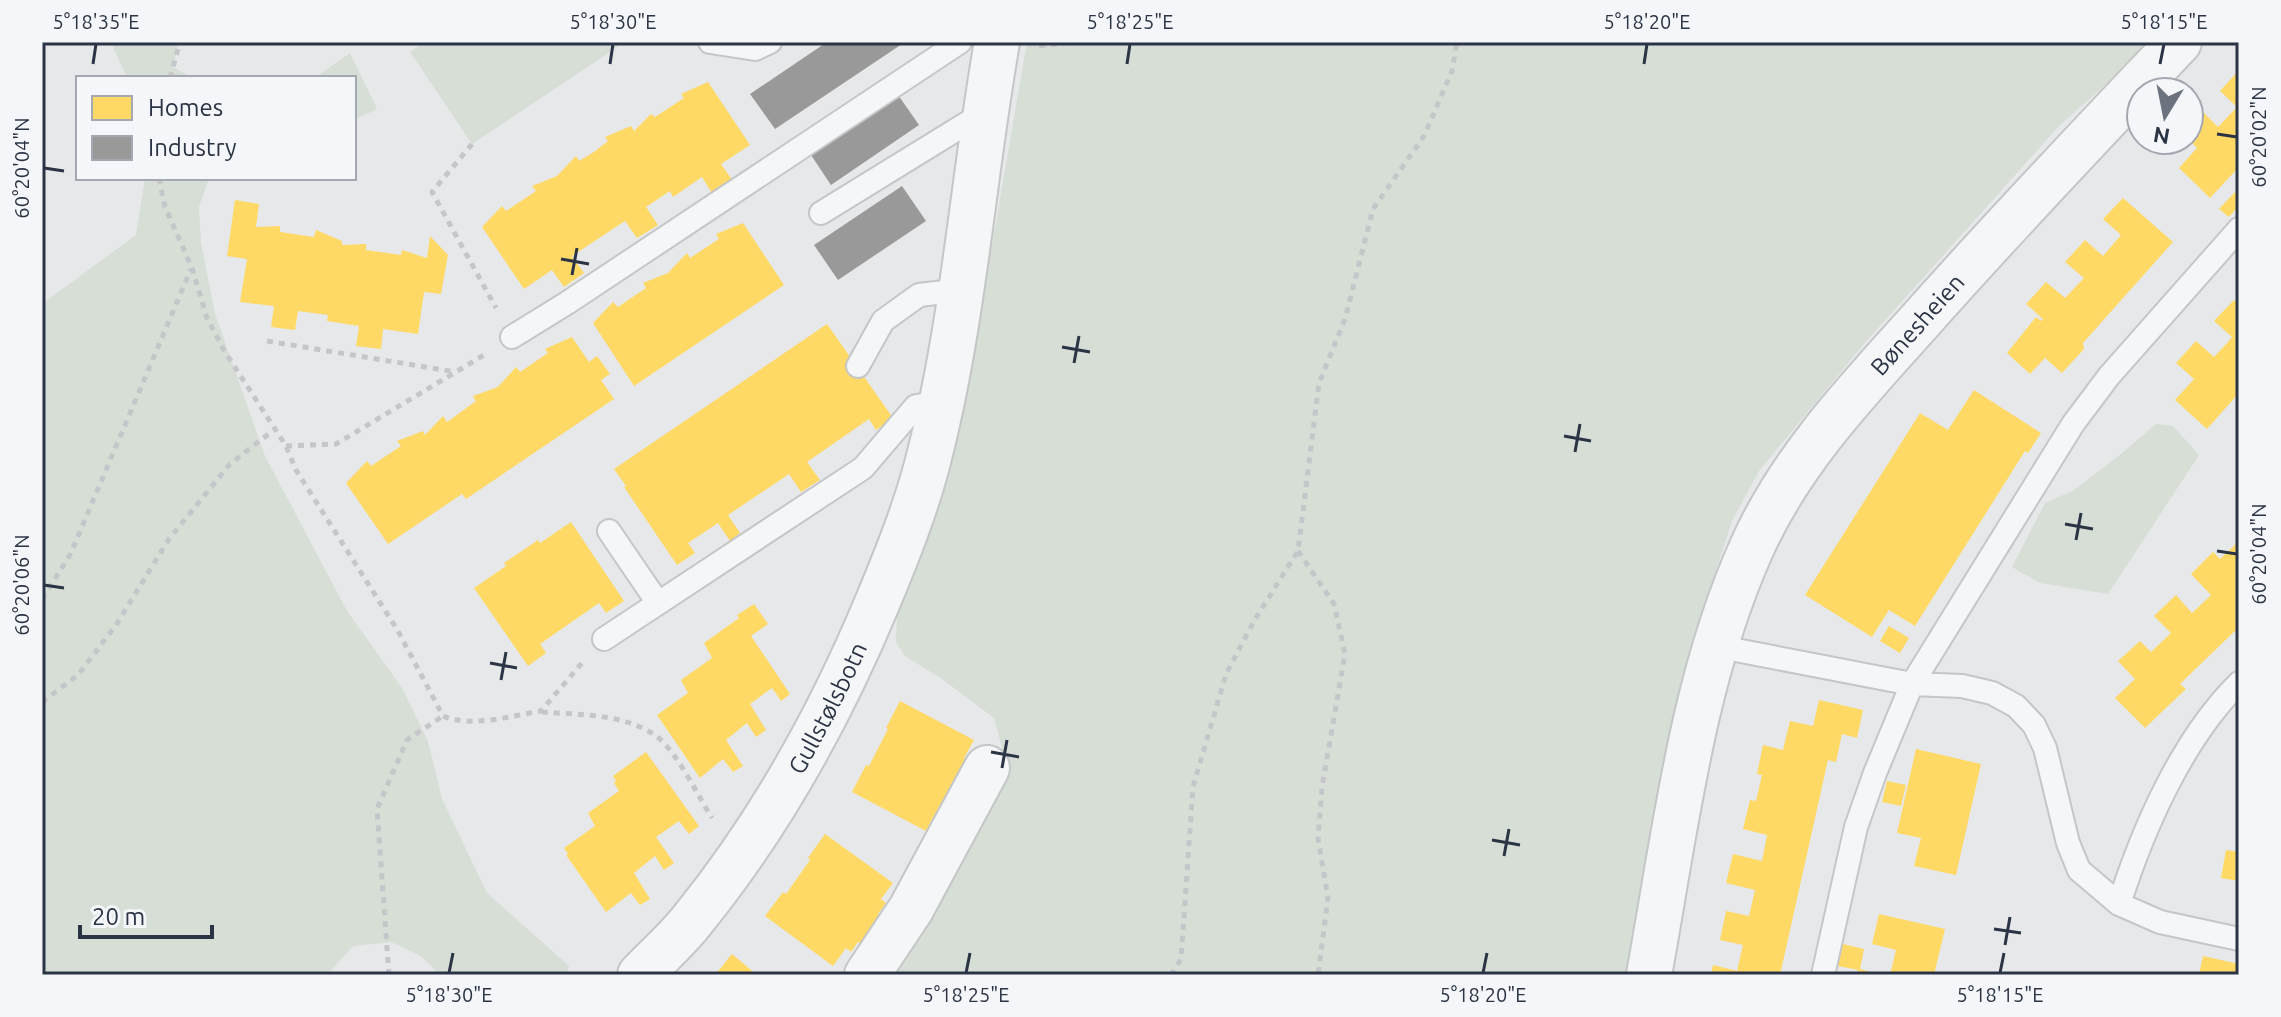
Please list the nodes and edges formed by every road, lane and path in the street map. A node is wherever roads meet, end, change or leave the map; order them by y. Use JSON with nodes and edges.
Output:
{"nodes":[{"id":1,"x":180,"y":42,"type":"edge"},
{"id":2,"x":710,"y":42,"type":"edge"},
{"id":3,"x":770,"y":42,"type":"edge"},
{"id":4,"x":960,"y":42,"type":"edge"},
{"id":5,"x":997,"y":42,"type":"edge"},
{"id":6,"x":1457,"y":42,"type":"edge"},
{"id":7,"x":2179,"y":42,"type":"edge"},
{"id":8,"x":171,"y":76,"type":"edge"},
{"id":9,"x":985,"y":112,"type":"junction"},
{"id":10,"x":472,"y":144,"type":"dead end"},
{"id":11,"x":159,"y":180,"type":"edge"},
{"id":12,"x":821,"y":213,"type":"dead end"},
{"id":13,"x":2239,"y":229,"type":"edge"},
{"id":14,"x":192,"y":268,"type":"junction"},
{"id":15,"x":961,"y":290,"type":"junction"},
{"id":16,"x":512,"y":337,"type":"junction"},
{"id":17,"x":267,"y":341,"type":"dead end"},
{"id":18,"x":858,"y":366,"type":"dead end"},
{"id":19,"x":457,"y":372,"type":"junction"},
{"id":20,"x":942,"y":402,"type":"junction"},
{"id":21,"x":275,"y":429,"type":"junction"},
{"id":22,"x":286,"y":446,"type":"junction"},
{"id":23,"x":609,"y":531,"type":"dead end"},
{"id":24,"x":1298,"y":551,"type":"junction"},
{"id":25,"x":42,"y":599,"type":"edge"},
{"id":26,"x":658,"y":603,"type":"junction"},
{"id":27,"x":604,"y":639,"type":"joint"},
{"id":28,"x":1715,"y":646,"type":"junction"},
{"id":29,"x":2239,"y":683,"type":"edge"},
{"id":30,"x":1912,"y":684,"type":"junction"},
{"id":31,"x":42,"y":702,"type":"edge"},
{"id":32,"x":541,"y":711,"type":"junction"},
{"id":33,"x":443,"y":716,"type":"junction"},
{"id":34,"x":987,"y":768,"type":"dead end"},
{"id":35,"x":714,"y":821,"type":"dead end"},
{"id":36,"x":2119,"y":904,"type":"junction"},
{"id":37,"x":2239,"y":939,"type":"edge"},
{"id":38,"x":389,"y":975,"type":"edge"},
{"id":39,"x":640,"y":975,"type":"edge"},
{"id":40,"x":867,"y":975,"type":"edge"},
{"id":41,"x":1171,"y":975,"type":"edge"},
{"id":42,"x":1318,"y":975,"type":"edge"},
{"id":43,"x":1649,"y":975,"type":"edge"},
{"id":44,"x":1823,"y":975,"type":"edge"}],
"edges":[{"from":1,"to":8,"type":"path"},
{"from":2,"to":3,"type":"lane"},
{"from":4,"to":16,"type":"lane"},
{"from":5,"to":9,"type":"street","name":"Gullstølsbotn"},
{"from":6,"to":24,"type":"path"},
{"from":7,"to":28,"type":"street","name":"Bønesheien"},
{"from":9,"to":12,"type":"lane"},
{"from":9,"to":15,"type":"street","name":"Gullstølsbotn"},
{"from":10,"to":16,"type":"path"},
{"from":11,"to":14,"type":"path"},
{"from":13,"to":30,"type":"lane"},
{"from":14,"to":21,"type":"path"},
{"from":14,"to":25,"type":"path"},
{"from":15,"to":18,"type":"lane"},
{"from":15,"to":20,"type":"street","name":"Gullstølsbotn"},
{"from":16,"to":19,"type":"path"},
{"from":17,"to":19,"type":"path"},
{"from":19,"to":22,"type":"path"},
{"from":20,"to":26,"type":"lane"},
{"from":20,"to":39,"type":"street","name":"Gullstølsbotn"},
{"from":21,"to":22,"type":"path"},
{"from":21,"to":31,"type":"path"},
{"from":22,"to":33,"type":"path"},
{"from":23,"to":26,"type":"lane"},
{"from":24,"to":41,"type":"path"},
{"from":24,"to":42,"type":"path"},
{"from":26,"to":27,"type":"lane"},
{"from":27,"to":32,"type":"path"},
{"from":28,"to":30,"type":"lane"},
{"from":28,"to":43,"type":"street","name":"Bønesheien"},
{"from":29,"to":36,"type":"lane"},
{"from":30,"to":36,"type":"lane"},
{"from":30,"to":44,"type":"lane"},
{"from":32,"to":33,"type":"path"},
{"from":32,"to":35,"type":"path"},
{"from":33,"to":38,"type":"path"},
{"from":34,"to":40,"type":"street"},
{"from":36,"to":37,"type":"lane"}]}
